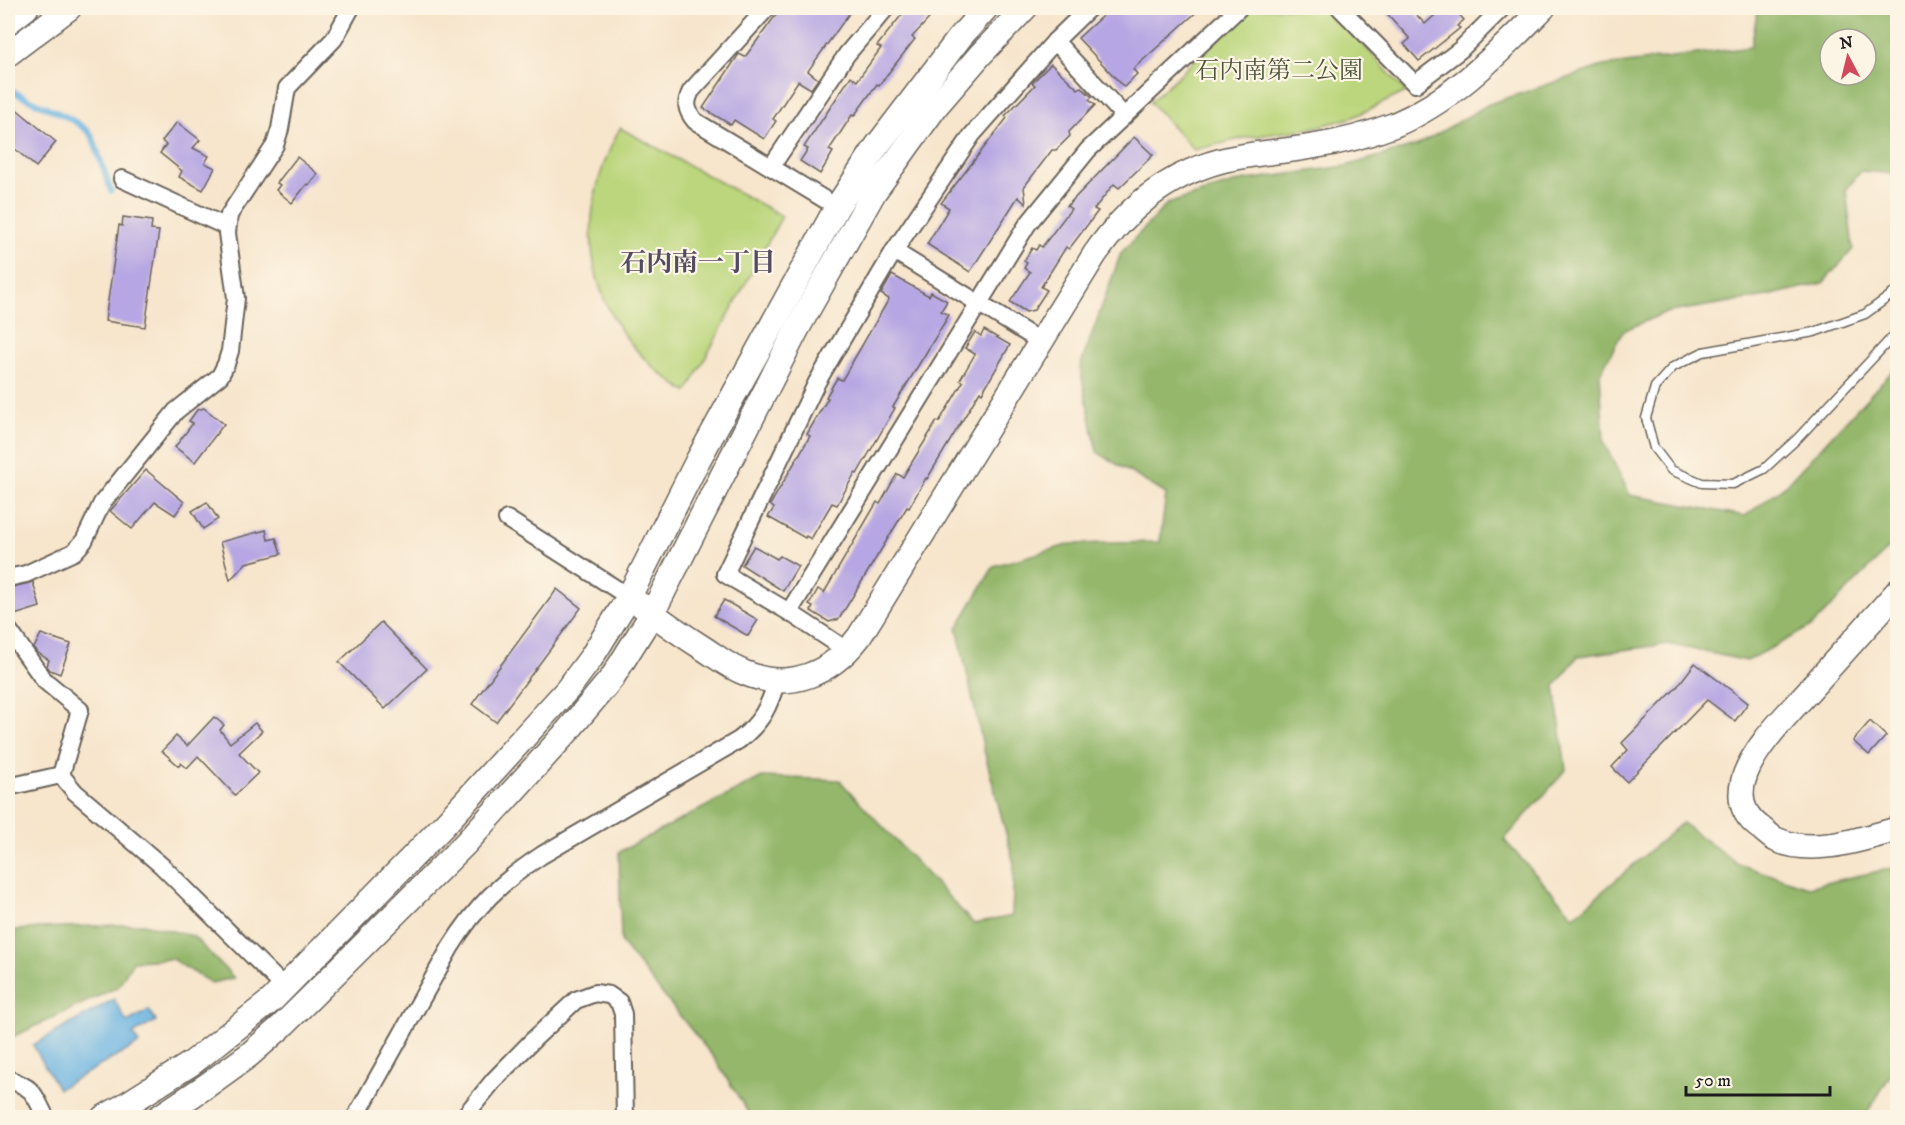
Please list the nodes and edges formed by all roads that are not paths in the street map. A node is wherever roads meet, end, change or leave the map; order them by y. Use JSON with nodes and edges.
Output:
{"nodes":[{"id":1,"x":26,"y":8,"type":"edge"},
{"id":2,"x":69,"y":8,"type":"edge"},
{"id":3,"x":351,"y":8,"type":"edge"},
{"id":4,"x":767,"y":8,"type":"edge"},
{"id":5,"x":886,"y":8,"type":"edge"},
{"id":6,"x":986,"y":8,"type":"edge"},
{"id":7,"x":1025,"y":8,"type":"edge"},
{"id":8,"x":1089,"y":8,"type":"edge"},
{"id":9,"x":1239,"y":8,"type":"edge"},
{"id":10,"x":1340,"y":8,"type":"edge"},
{"id":11,"x":1543,"y":8,"type":"edge"},
{"id":12,"x":1492,"y":11,"type":"edge"},
{"id":13,"x":8,"y":21,"type":"edge"},
{"id":14,"x":1055,"y":41,"type":"junction"},
{"id":15,"x":8,"y":54,"type":"edge"},
{"id":16,"x":1124,"y":116,"type":"junction"},
{"id":17,"x":771,"y":167,"type":"junction"},
{"id":18,"x":122,"y":179,"type":"dead end"},
{"id":19,"x":837,"y":207,"type":"junction"},
{"id":20,"x":227,"y":227,"type":"junction"},
{"id":21,"x":894,"y":251,"type":"junction"},
{"id":22,"x":1898,"y":290,"type":"edge"},
{"id":23,"x":979,"y":304,"type":"junction"},
{"id":24,"x":1898,"y":331,"type":"edge"},
{"id":25,"x":1041,"y":342,"type":"junction"},
{"id":26,"x":507,"y":519,"type":"dead end"},
{"id":27,"x":8,"y":578,"type":"edge"},
{"id":28,"x":1898,"y":591,"type":"edge"},
{"id":29,"x":629,"y":597,"type":"junction"},
{"id":30,"x":789,"y":612,"type":"junction"},
{"id":31,"x":652,"y":614,"type":"junction"},
{"id":32,"x":8,"y":629,"type":"edge"},
{"id":33,"x":848,"y":651,"type":"junction"},
{"id":34,"x":777,"y":680,"type":"junction"},
{"id":35,"x":61,"y":775,"type":"junction"},
{"id":36,"x":8,"y":787,"type":"edge"},
{"id":37,"x":1898,"y":829,"type":"edge"},
{"id":38,"x":285,"y":988,"type":"junction"},
{"id":39,"x":8,"y":1079,"type":"edge"},
{"id":40,"x":46,"y":1118,"type":"edge"},
{"id":41,"x":103,"y":1118,"type":"edge"},
{"id":42,"x":158,"y":1118,"type":"edge"},
{"id":43,"x":356,"y":1118,"type":"edge"},
{"id":44,"x":463,"y":1118,"type":"edge"},
{"id":45,"x":625,"y":1118,"type":"edge"}],
"edges":[{"from":1,"to":13,"type":"street"},
{"from":2,"to":15,"type":"street"},
{"from":3,"to":20,"type":"street"},
{"from":4,"to":17,"type":"street"},
{"from":5,"to":17,"type":"street"},
{"from":6,"to":19,"type":"street"},
{"from":7,"to":31,"type":"street"},
{"from":8,"to":14,"type":"street"},
{"from":9,"to":16,"type":"street"},
{"from":10,"to":12,"type":"street"},
{"from":11,"to":25,"type":"street"},
{"from":14,"to":16,"type":"street"},
{"from":14,"to":21,"type":"street"},
{"from":16,"to":23,"type":"street"},
{"from":17,"to":19,"type":"street"},
{"from":18,"to":20,"type":"street"},
{"from":19,"to":29,"type":"street"},
{"from":20,"to":27,"type":"street"},
{"from":21,"to":23,"type":"street"},
{"from":21,"to":30,"type":"street"},
{"from":22,"to":24,"type":"lane"},
{"from":23,"to":25,"type":"street"},
{"from":23,"to":30,"type":"street"},
{"from":25,"to":33,"type":"street"},
{"from":26,"to":29,"type":"street"},
{"from":28,"to":37,"type":"street"},
{"from":29,"to":31,"type":"street"},
{"from":29,"to":38,"type":"street"},
{"from":30,"to":33,"type":"street"},
{"from":31,"to":34,"type":"street"},
{"from":31,"to":42,"type":"street"},
{"from":32,"to":35,"type":"street"},
{"from":33,"to":34,"type":"street"},
{"from":34,"to":43,"type":"street"},
{"from":35,"to":36,"type":"street"},
{"from":35,"to":38,"type":"street"},
{"from":38,"to":41,"type":"street"},
{"from":39,"to":40,"type":"street"},
{"from":44,"to":45,"type":"street"}]}
